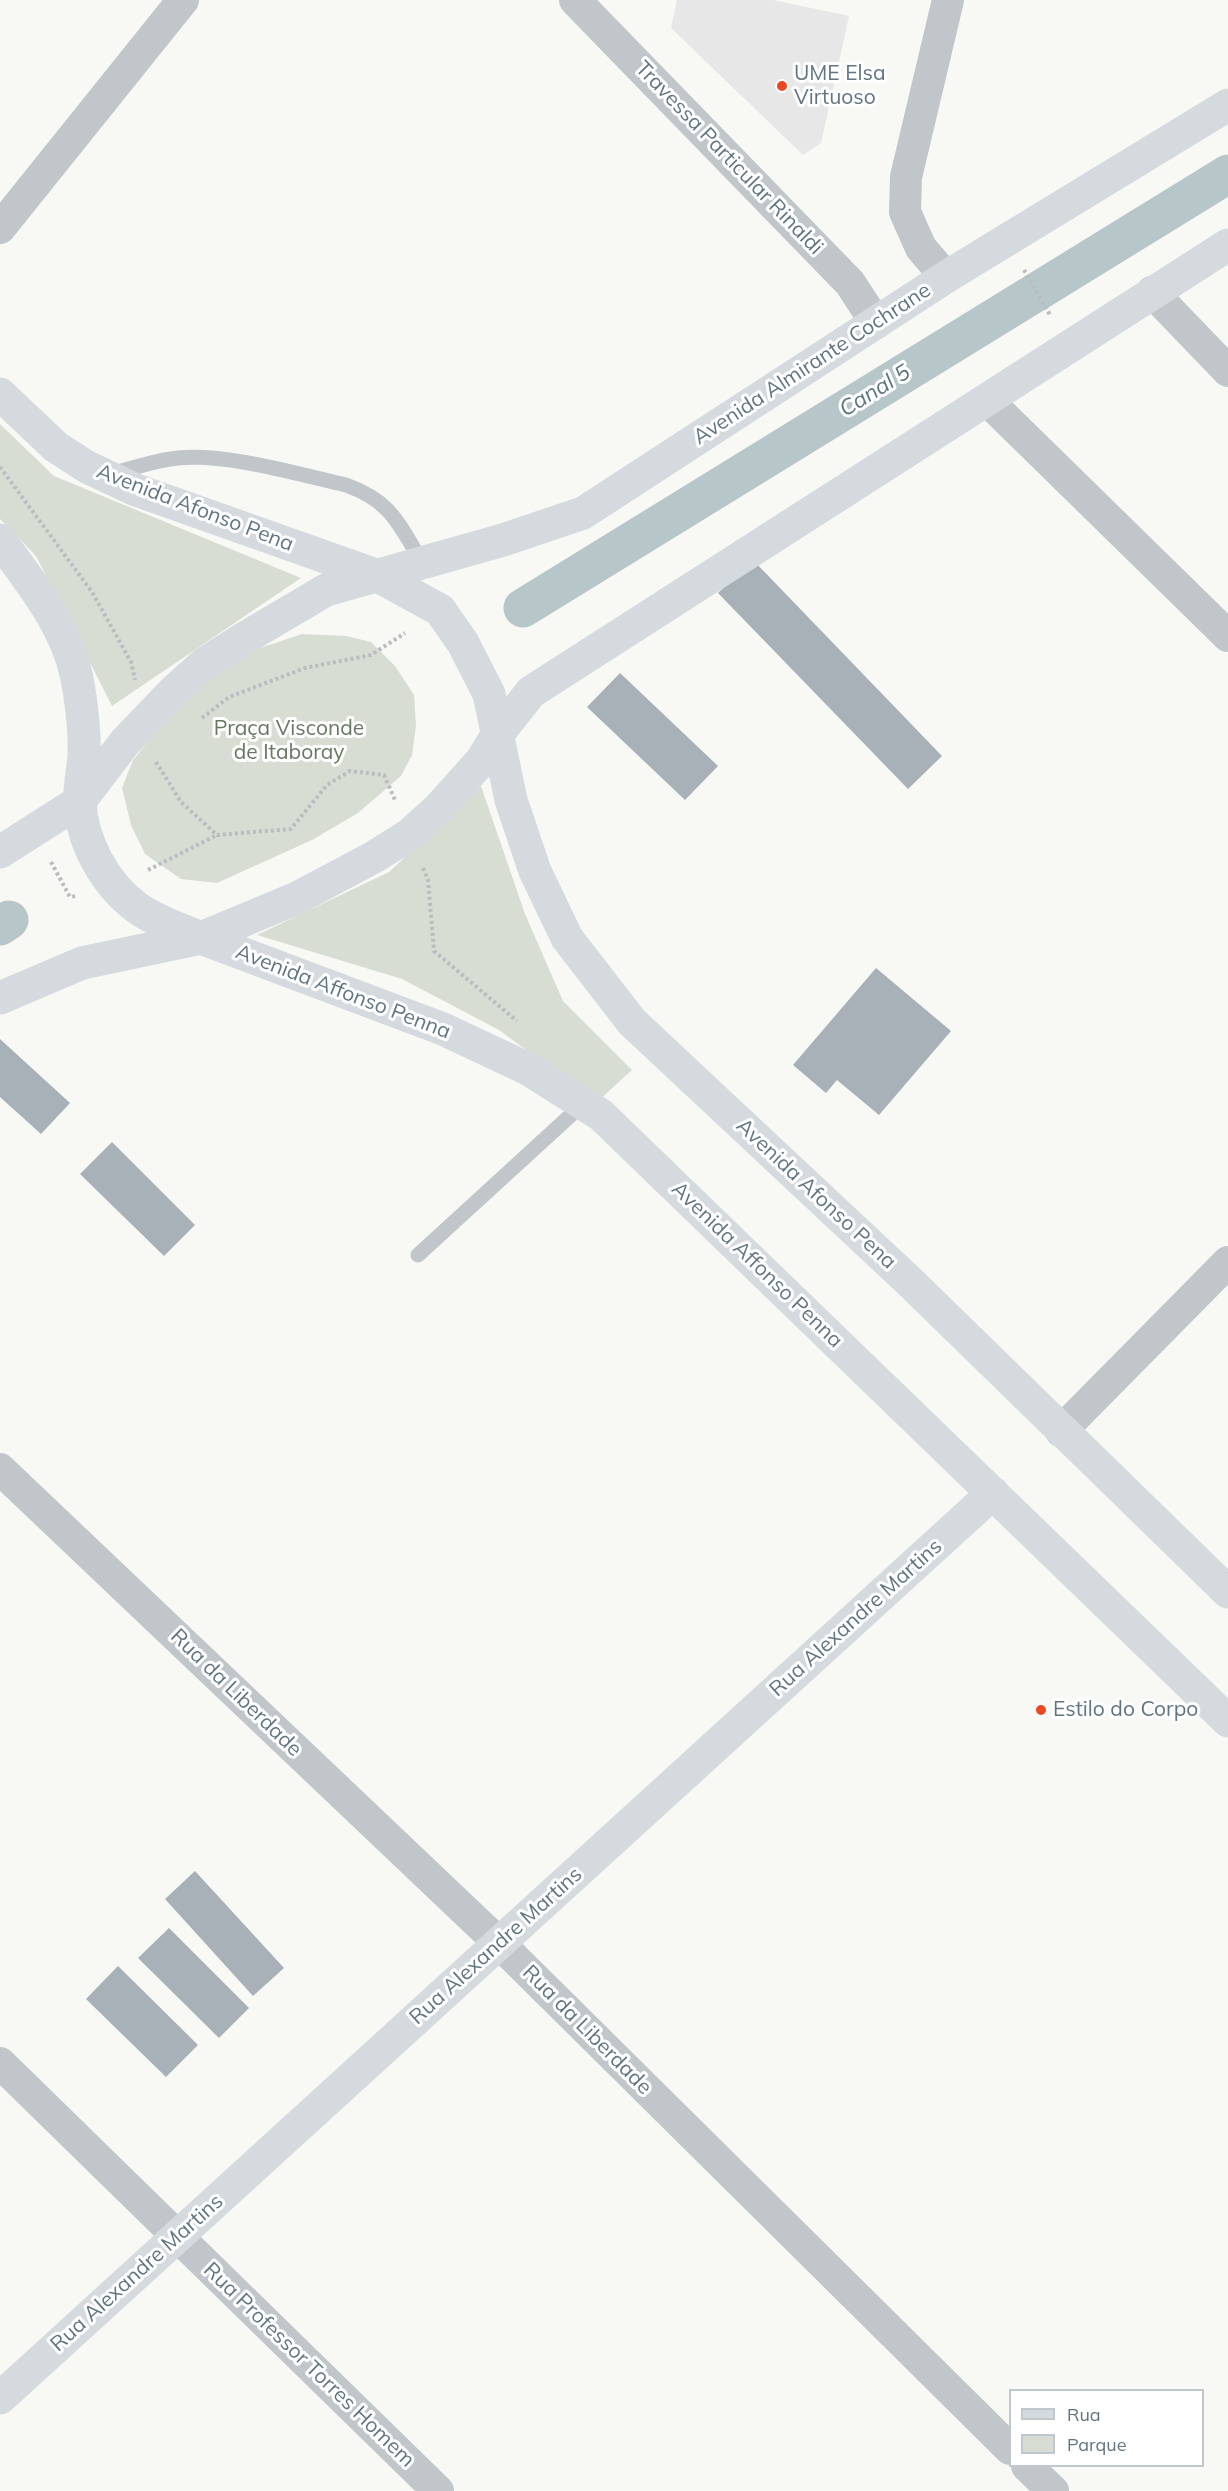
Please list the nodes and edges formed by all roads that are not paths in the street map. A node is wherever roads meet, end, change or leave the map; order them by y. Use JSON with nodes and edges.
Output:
{"nodes":[{"id":1,"x":183,"y":0,"type":"edge"},
{"id":2,"x":575,"y":0,"type":"edge"},
{"id":3,"x":948,"y":0,"type":"edge"},
{"id":4,"x":1228,"y":105,"type":"edge"},
{"id":5,"x":0,"y":228,"type":"edge"},
{"id":6,"x":1228,"y":246,"type":"edge"},
{"id":7,"x":946,"y":277,"type":"junction"},
{"id":8,"x":1152,"y":292,"type":"junction"},
{"id":9,"x":876,"y":322,"type":"junction"},
{"id":10,"x":1228,"y":371,"type":"edge"},
{"id":11,"x":0,"y":394,"type":"edge"},
{"id":12,"x":987,"y":400,"type":"junction"},
{"id":13,"x":104,"y":475,"type":"junction"},
{"id":14,"x":0,"y":540,"type":"edge"},
{"id":15,"x":422,"y":562,"type":"junction"},
{"id":16,"x":376,"y":575,"type":"junction"},
{"id":17,"x":1228,"y":636,"type":"edge"},
{"id":18,"x":497,"y":735,"type":"junction"},
{"id":19,"x":80,"y":801,"type":"junction"},
{"id":20,"x":0,"y":852,"type":"edge"},
{"id":21,"x":201,"y":938,"type":"junction"},
{"id":22,"x":0,"y":998,"type":"edge"},
{"id":23,"x":583,"y":1104,"type":"junction"},
{"id":24,"x":418,"y":1255,"type":"dead end"},
{"id":25,"x":1228,"y":1262,"type":"edge"},
{"id":26,"x":1061,"y":1431,"type":"junction"},
{"id":27,"x":0,"y":1469,"type":"edge"},
{"id":28,"x":993,"y":1493,"type":"junction"},
{"id":29,"x":1228,"y":1592,"type":"edge"},
{"id":30,"x":1228,"y":1721,"type":"edge"},
{"id":31,"x":499,"y":1943,"type":"junction"},
{"id":32,"x":0,"y":2063,"type":"edge"},
{"id":33,"x":177,"y":2236,"type":"junction"},
{"id":34,"x":0,"y":2398,"type":"edge"},
{"id":35,"x":1009,"y":2447,"type":"edge"},
{"id":36,"x":1028,"y":2467,"type":"edge"},
{"id":37,"x":438,"y":2491,"type":"edge"},
{"id":38,"x":1053,"y":2491,"type":"edge"}],
"edges":[{"from":1,"to":5,"type":"street"},
{"from":2,"to":9,"type":"street","name":"Travessa Particular Rinaldi"},
{"from":3,"to":7,"type":"street"},
{"from":4,"to":7,"type":"main road","name":"Avenida Almirante Cochrane"},
{"from":6,"to":8,"type":"main road"},
{"from":7,"to":9,"type":"main road","name":"Avenida Almirante Cochrane"},
{"from":8,"to":10,"type":"street"},
{"from":8,"to":12,"type":"main road"},
{"from":9,"to":15,"type":"main road","name":"Avenida Almirante Cochrane"},
{"from":11,"to":13,"type":"main road","name":"Avenida Afonso Pena"},
{"from":12,"to":17,"type":"street"},
{"from":12,"to":18,"type":"main road"},
{"from":13,"to":15,"type":"lane"},
{"from":13,"to":16,"type":"main road","name":"Avenida Afonso Pena"},
{"from":14,"to":19,"type":"main road"},
{"from":15,"to":16,"type":"main road","name":"Avenida Almirante Cochrane"},
{"from":16,"to":18,"type":"main road","name":"Avenida Afonso Pena"},
{"from":16,"to":19,"type":"main road","name":"Avenida Almirante Cochrane"},
{"from":18,"to":21,"type":"main road"},
{"from":18,"to":26,"type":"main road","name":"Avenida Afonso Pena"},
{"from":19,"to":20,"type":"main road"},
{"from":19,"to":21,"type":"main road","name":"Avenida Affonso Penna"},
{"from":21,"to":22,"type":"main road"},
{"from":21,"to":23,"type":"main road","name":"Avenida Affonso Penna"},
{"from":23,"to":24,"type":"lane"},
{"from":23,"to":28,"type":"main road","name":"Avenida Affonso Penna"},
{"from":25,"to":26,"type":"street"},
{"from":26,"to":29,"type":"main road","name":"Avenida Afonso Pena"},
{"from":27,"to":31,"type":"street","name":"Rua da Liberdade"},
{"from":28,"to":30,"type":"main road","name":"Avenida Affonso Penna"},
{"from":28,"to":31,"type":"main road","name":"Rua Alexandre Martins"},
{"from":31,"to":33,"type":"main road","name":"Rua Alexandre Martins"},
{"from":31,"to":35,"type":"street","name":"Rua da Liberdade"},
{"from":32,"to":33,"type":"street","name":"Rua Professor Torres Homem"},
{"from":33,"to":34,"type":"main road","name":"Rua Alexandre Martins"},
{"from":33,"to":37,"type":"street","name":"Rua Professor Torres Homem"},
{"from":36,"to":38,"type":"street"}]}
